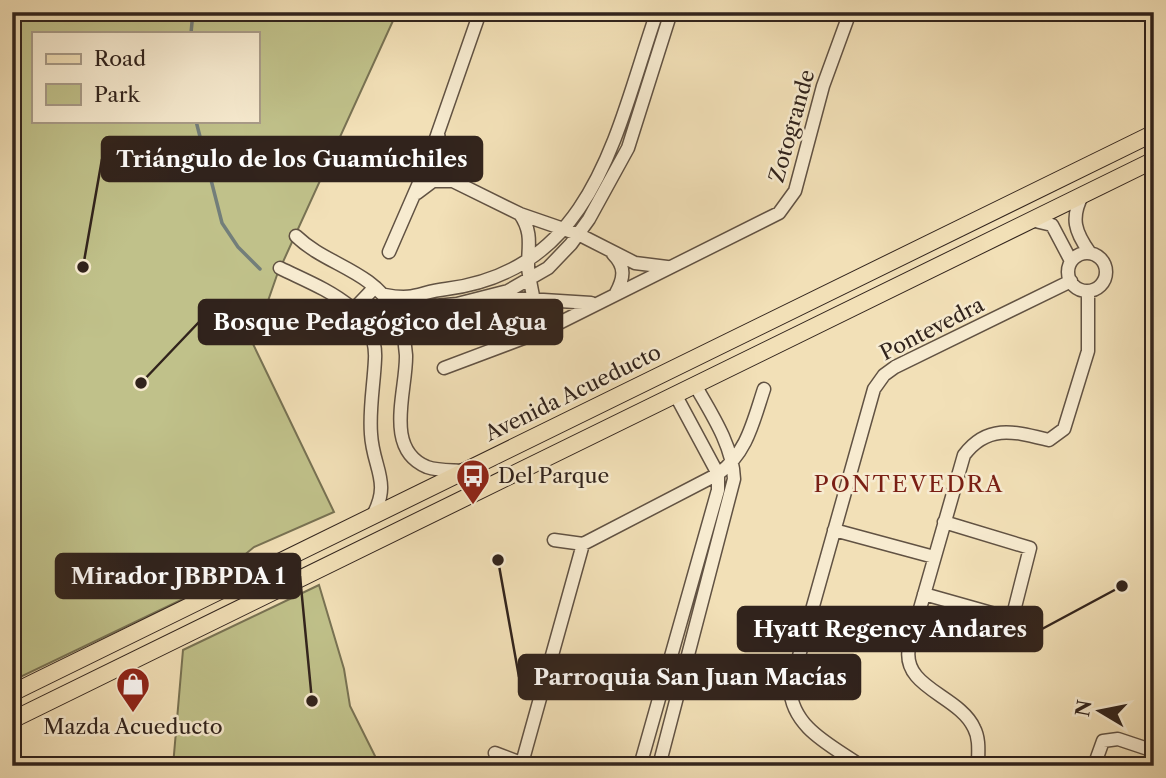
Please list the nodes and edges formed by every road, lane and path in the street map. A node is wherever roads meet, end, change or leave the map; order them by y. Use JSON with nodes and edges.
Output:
{"nodes":[{"id":1,"x":480,"y":12,"type":"edge"},
{"id":2,"x":657,"y":12,"type":"edge"},
{"id":3,"x":671,"y":12,"type":"edge"},
{"id":4,"x":850,"y":12,"type":"edge"},
{"id":5,"x":438,"y":132,"type":"junction"},
{"id":6,"x":1154,"y":133,"type":"edge"},
{"id":7,"x":1154,"y":160,"type":"edge"},
{"id":8,"x":453,"y":181,"type":"junction"},
{"id":9,"x":1083,"y":194,"type":"junction"},
{"id":10,"x":412,"y":199,"type":"junction"},
{"id":11,"x":520,"y":214,"type":"junction"},
{"id":12,"x":1031,"y":220,"type":"junction"},
{"id":13,"x":564,"y":229,"type":"junction"},
{"id":14,"x":578,"y":234,"type":"junction"},
{"id":15,"x":296,"y":236,"type":"dead end"},
{"id":16,"x":389,"y":252,"type":"dead end"},
{"id":17,"x":613,"y":253,"type":"junction"},
{"id":18,"x":1090,"y":253,"type":"junction"},
{"id":19,"x":529,"y":260,"type":"junction"},
{"id":20,"x":1071,"y":261,"type":"junction"},
{"id":21,"x":671,"y":266,"type":"junction"},
{"id":22,"x":280,"y":268,"type":"dead end"},
{"id":23,"x":530,"y":280,"type":"junction"},
{"id":24,"x":1071,"y":281,"type":"junction"},
{"id":25,"x":380,"y":291,"type":"junction"},
{"id":26,"x":1088,"y":291,"type":"junction"},
{"id":27,"x":616,"y":293,"type":"junction"},
{"id":28,"x":426,"y":294,"type":"junction"},
{"id":29,"x":495,"y":297,"type":"junction"},
{"id":30,"x":538,"y":301,"type":"junction"},
{"id":31,"x":595,"y":303,"type":"junction"},
{"id":32,"x":431,"y":308,"type":"junction"},
{"id":33,"x":354,"y":309,"type":"junction"},
{"id":34,"x":545,"y":330,"type":"junction"},
{"id":35,"x":405,"y":342,"type":"junction"},
{"id":36,"x":444,"y":368,"type":"dead end"},
{"id":37,"x":695,"y":385,"type":"junction"},
{"id":38,"x":764,"y":389,"type":"dead end"},
{"id":39,"x":676,"y":394,"type":"junction"},
{"id":40,"x":713,"y":419,"type":"junction"},
{"id":41,"x":694,"y":429,"type":"junction"},
{"id":42,"x":733,"y":463,"type":"junction"},
{"id":43,"x":465,"y":471,"type":"junction"},
{"id":44,"x":718,"y":474,"type":"junction"},
{"id":45,"x":371,"y":517,"type":"junction"},
{"id":46,"x":944,"y":522,"type":"junction"},
{"id":47,"x":834,"y":530,"type":"junction"},
{"id":48,"x":554,"y":540,"type":"dead end"},
{"id":49,"x":578,"y":543,"type":"junction"},
{"id":50,"x":934,"y":557,"type":"junction"},
{"id":51,"x":924,"y":594,"type":"junction"},
{"id":52,"x":83,"y":657,"type":"junction"},
{"id":53,"x":93,"y":680,"type":"junction"},
{"id":54,"x":12,"y":693,"type":"edge"},
{"id":55,"x":12,"y":720,"type":"edge"},
{"id":56,"x":1154,"y":751,"type":"edge"},
{"id":57,"x":495,"y":753,"type":"dead end"},
{"id":58,"x":526,"y":764,"type":"edge"},
{"id":59,"x":640,"y":766,"type":"edge"},
{"id":60,"x":659,"y":766,"type":"edge"},
{"id":61,"x":860,"y":766,"type":"edge"},
{"id":62,"x":978,"y":766,"type":"edge"},
{"id":63,"x":1094,"y":766,"type":"edge"}],
"edges":[{"from":1,"to":5,"type":"street"},
{"from":2,"to":13,"type":"street"},
{"from":3,"to":14,"type":"street"},
{"from":4,"to":21,"type":"street","name":"Zotogrande"},
{"from":5,"to":8,"type":"street"},
{"from":5,"to":10,"type":"street"},
{"from":6,"to":43,"type":"main road","name":"Avenida Acueducto"},
{"from":7,"to":9,"type":"main road"},
{"from":8,"to":10,"type":"street"},
{"from":8,"to":11,"type":"street"},
{"from":9,"to":12,"type":"main road"},
{"from":9,"to":18,"type":"street"},
{"from":10,"to":16,"type":"street"},
{"from":11,"to":13,"type":"street"},
{"from":11,"to":19,"type":"street"},
{"from":12,"to":20,"type":"street"},
{"from":12,"to":37,"type":"main road"},
{"from":13,"to":14,"type":"street"},
{"from":13,"to":19,"type":"street"},
{"from":14,"to":17,"type":"street"},
{"from":14,"to":23,"type":"street"},
{"from":15,"to":25,"type":"street"},
{"from":17,"to":21,"type":"street"},
{"from":17,"to":27,"type":"street"},
{"from":18,"to":20,"type":"street"},
{"from":18,"to":26,"type":"street"},
{"from":19,"to":23,"type":"street"},
{"from":19,"to":28,"type":"street"},
{"from":20,"to":24,"type":"street"},
{"from":21,"to":27,"type":"street","name":"Zotogrande"},
{"from":22,"to":33,"type":"street"},
{"from":23,"to":29,"type":"street"},
{"from":23,"to":30,"type":"street"},
{"from":24,"to":26,"type":"street"},
{"from":24,"to":47,"type":"street","name":"Pontevedra"},
{"from":25,"to":28,"type":"street"},
{"from":25,"to":33,"type":"street"},
{"from":25,"to":35,"type":"street"},
{"from":26,"to":46,"type":"street"},
{"from":27,"to":31,"type":"street","name":"Zotogrande"},
{"from":28,"to":32,"type":"street"},
{"from":29,"to":30,"type":"street"},
{"from":29,"to":32,"type":"street"},
{"from":30,"to":31,"type":"street"},
{"from":30,"to":34,"type":"street"},
{"from":31,"to":34,"type":"street","name":"Zotogrande"},
{"from":32,"to":35,"type":"street"},
{"from":33,"to":45,"type":"street"},
{"from":34,"to":36,"type":"street","name":"Zotogrande"},
{"from":35,"to":43,"type":"street"},
{"from":37,"to":39,"type":"main road"},
{"from":37,"to":40,"type":"street"},
{"from":38,"to":42,"type":"street"},
{"from":39,"to":41,"type":"street"},
{"from":39,"to":53,"type":"main road"},
{"from":40,"to":41,"type":"street"},
{"from":40,"to":42,"type":"street"},
{"from":41,"to":44,"type":"street"},
{"from":42,"to":44,"type":"street"},
{"from":42,"to":60,"type":"street"},
{"from":43,"to":45,"type":"main road","name":"Avenida Acueducto"},
{"from":44,"to":49,"type":"street"},
{"from":44,"to":59,"type":"street"},
{"from":45,"to":52,"type":"main road","name":"Avenida Acueducto"},
{"from":46,"to":50,"type":"street"},
{"from":46,"to":51,"type":"street"},
{"from":47,"to":50,"type":"street"},
{"from":47,"to":61,"type":"street","name":"Pontevedra"},
{"from":48,"to":49,"type":"street"},
{"from":49,"to":58,"type":"street"},
{"from":50,"to":51,"type":"street"},
{"from":51,"to":62,"type":"street"},
{"from":52,"to":53,"type":"main road"},
{"from":52,"to":54,"type":"main road","name":"Avenida Acueducto"},
{"from":53,"to":55,"type":"main road"},
{"from":56,"to":63,"type":"street"},
{"from":57,"to":58,"type":"street"}]}
